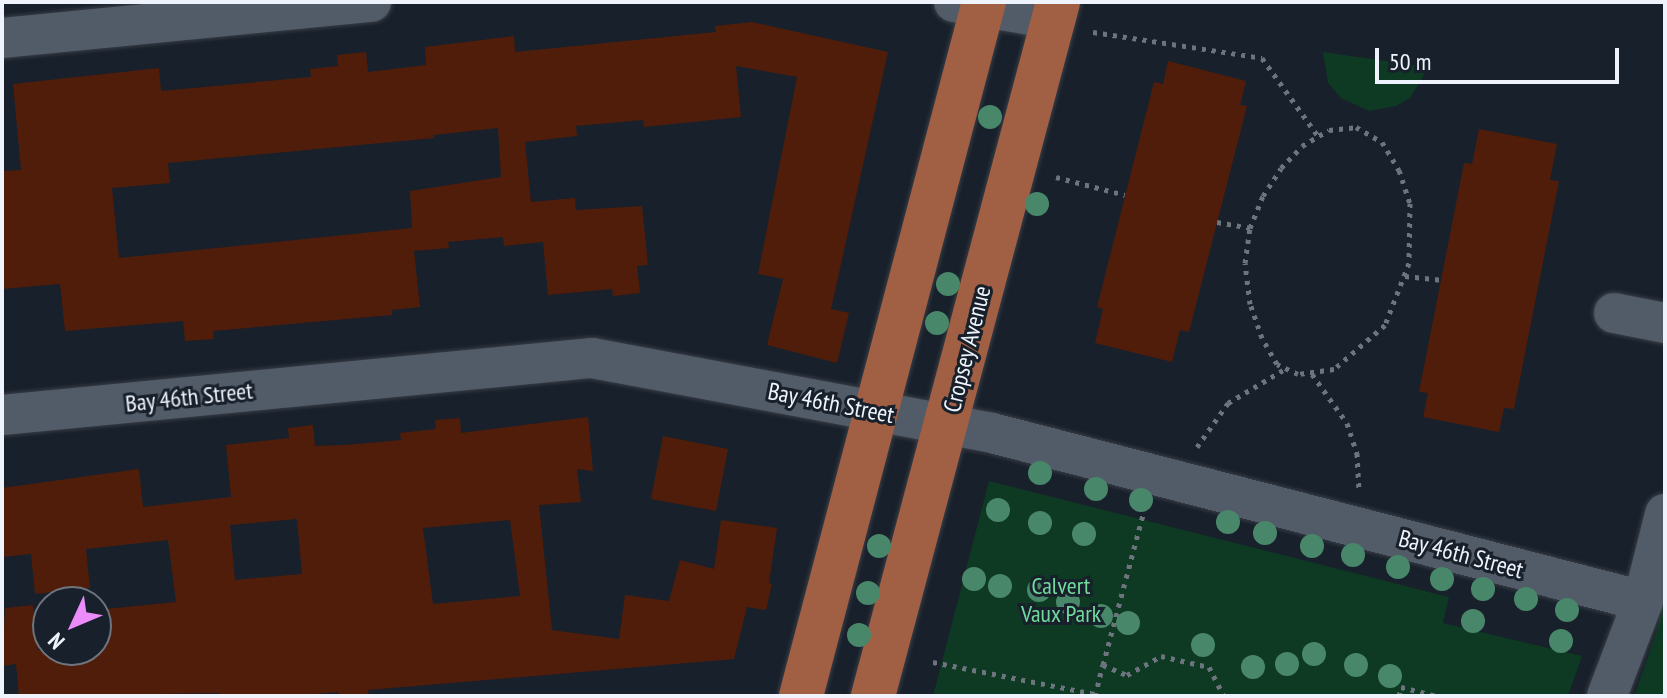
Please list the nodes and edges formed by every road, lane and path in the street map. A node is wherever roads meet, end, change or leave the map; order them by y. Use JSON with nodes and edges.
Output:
{"nodes":[{"id":1,"x":371,"y":2,"type":"edge"},
{"id":2,"x":973,"y":4,"type":"edge"},
{"id":3,"x":1068,"y":18,"type":"edge"},
{"id":4,"x":2,"y":38,"type":"edge"},
{"id":5,"x":1318,"y":137,"type":"junction"},
{"id":6,"x":1056,"y":177,"type":"dead end"},
{"id":7,"x":1125,"y":195,"type":"dead end"},
{"id":8,"x":1217,"y":222,"type":"dead end"},
{"id":9,"x":1250,"y":228,"type":"junction"},
{"id":10,"x":1405,"y":276,"type":"junction"},
{"id":11,"x":1441,"y":280,"type":"dead end"},
{"id":12,"x":1614,"y":313,"type":"dead end"},
{"id":13,"x":1665,"y":323,"type":"edge"},
{"id":14,"x":1285,"y":369,"type":"junction"},
{"id":15,"x":1312,"y":374,"type":"junction"},
{"id":16,"x":878,"y":413,"type":"junction"},
{"id":17,"x":2,"y":415,"type":"edge"},
{"id":18,"x":948,"y":425,"type":"junction"},
{"id":19,"x":1197,"y":447,"type":"dead end"},
{"id":20,"x":1359,"y":489,"type":"dead end"},
{"id":21,"x":1665,"y":514,"type":"edge"},
{"id":22,"x":1143,"y":515,"type":"dead end"},
{"id":23,"x":1643,"y":601,"type":"junction"},
{"id":24,"x":933,"y":662,"type":"dead end"},
{"id":25,"x":1103,"y":665,"type":"junction"},
{"id":26,"x":1095,"y":695,"type":"edge"},
{"id":27,"x":801,"y":696,"type":"edge"},
{"id":28,"x":873,"y":696,"type":"edge"},
{"id":29,"x":1224,"y":696,"type":"edge"},
{"id":30,"x":1399,"y":696,"type":"edge"},
{"id":31,"x":1437,"y":696,"type":"edge"},
{"id":32,"x":1607,"y":696,"type":"edge"}],
"edges":[{"from":1,"to":4,"type":"street"},
{"from":2,"to":3,"type":"street"},
{"from":2,"to":16,"type":"main road"},
{"from":3,"to":5,"type":"path"},
{"from":3,"to":18,"type":"main road","name":"Cropsey Avenue"},
{"from":5,"to":9,"type":"path"},
{"from":5,"to":10,"type":"path"},
{"from":6,"to":7,"type":"path"},
{"from":8,"to":9,"type":"path"},
{"from":9,"to":14,"type":"path"},
{"from":10,"to":11,"type":"path"},
{"from":10,"to":15,"type":"path"},
{"from":12,"to":13,"type":"street"},
{"from":14,"to":15,"type":"path"},
{"from":14,"to":19,"type":"path"},
{"from":15,"to":20,"type":"path"},
{"from":16,"to":17,"type":"street","name":"Bay 46th Street"},
{"from":16,"to":18,"type":"street","name":"Bay 46th Street"},
{"from":16,"to":27,"type":"main road"},
{"from":18,"to":23,"type":"street","name":"Bay 46th Street"},
{"from":18,"to":28,"type":"main road","name":"Cropsey Avenue"},
{"from":21,"to":23,"type":"street"},
{"from":22,"to":25,"type":"path"},
{"from":23,"to":32,"type":"street"},
{"from":24,"to":26,"type":"path"},
{"from":25,"to":26,"type":"path"},
{"from":25,"to":29,"type":"path"},
{"from":30,"to":31,"type":"path"}]}
